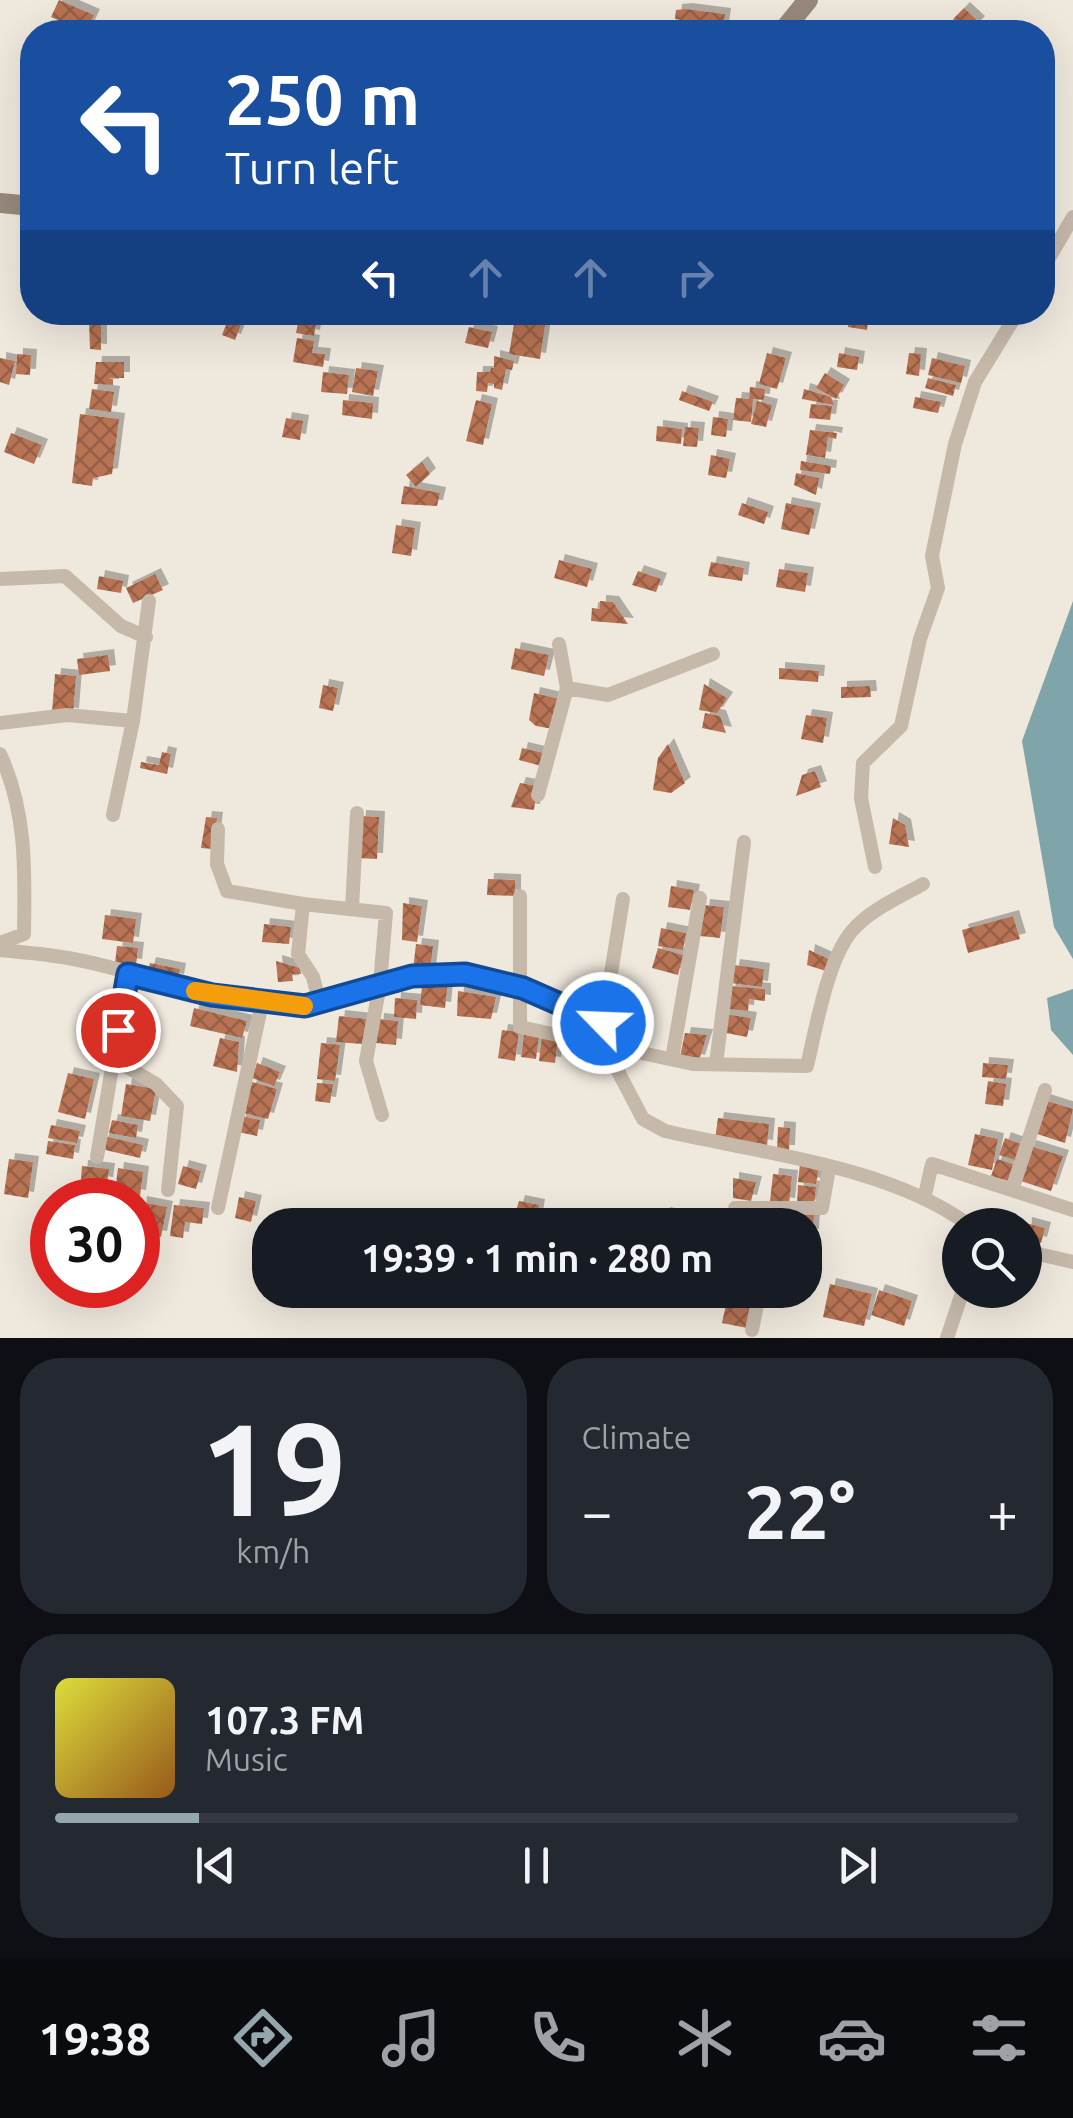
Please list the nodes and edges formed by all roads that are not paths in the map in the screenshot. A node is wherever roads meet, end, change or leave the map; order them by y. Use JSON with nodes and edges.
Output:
{"nodes":[{"id":1,"x":808,"y":0,"type":"edge"},
{"id":2,"x":792,"y":20,"type":"edge"},
{"id":3,"x":1073,"y":217,"type":"edge"},
{"id":4,"x":1055,"y":248,"type":"edge"},
{"id":5,"x":1010,"y":325,"type":"edge"},
{"id":6,"x":0,"y":580,"type":"edge"},
{"id":7,"x":149,"y":601,"type":"dead end"},
{"id":8,"x":146,"y":637,"type":"junction"},
{"id":9,"x":560,"y":644,"type":"dead end"},
{"id":10,"x":713,"y":654,"type":"dead end"},
{"id":11,"x":567,"y":688,"type":"junction"},
{"id":12,"x":132,"y":720,"type":"junction"},
{"id":13,"x":0,"y":723,"type":"edge"},
{"id":14,"x":0,"y":754,"type":"edge"},
{"id":15,"x":6,"y":778,"type":"edge"},
{"id":16,"x":538,"y":795,"type":"dead end"},
{"id":17,"x":357,"y":813,"type":"dead end"},
{"id":18,"x":113,"y":814,"type":"dead end"},
{"id":19,"x":218,"y":829,"type":"dead end"},
{"id":20,"x":744,"y":842,"type":"dead end"},
{"id":21,"x":875,"y":867,"type":"dead end"},
{"id":22,"x":923,"y":884,"type":"dead end"},
{"id":23,"x":520,"y":896,"type":"dead end"},
{"id":24,"x":700,"y":898,"type":"dead end"},
{"id":25,"x":623,"y":899,"type":"dead end"},
{"id":26,"x":304,"y":904,"type":"junction"},
{"id":27,"x":352,"y":910,"type":"junction"},
{"id":28,"x":0,"y":946,"type":"edge"},
{"id":29,"x":128,"y":974,"type":"junction"},
{"id":30,"x":380,"y":984,"type":"junction"},
{"id":31,"x":523,"y":988,"type":"junction"},
{"id":32,"x":319,"y":1002,"type":"junction"},
{"id":33,"x":262,"y":1004,"type":"junction"},
{"id":34,"x":603,"y":1023,"type":"junction"},
{"id":35,"x":611,"y":1053,"type":"junction"},
{"id":36,"x":112,"y":1058,"type":"junction"},
{"id":37,"x":672,"y":1059,"type":"junction"},
{"id":38,"x":716,"y":1064,"type":"junction"},
{"id":39,"x":1045,"y":1090,"type":"dead end"},
{"id":40,"x":382,"y":1115,"type":"dead end"},
{"id":41,"x":97,"y":1157,"type":"dead end"},
{"id":42,"x":829,"y":1168,"type":"junction"},
{"id":43,"x":168,"y":1190,"type":"dead end"},
{"id":44,"x":1012,"y":1190,"type":"junction"},
{"id":45,"x":924,"y":1199,"type":"junction"},
{"id":46,"x":218,"y":1208,"type":"dead end"},
{"id":47,"x":822,"y":1208,"type":"edge"},
{"id":48,"x":942,"y":1210,"type":"edge"},
{"id":49,"x":1073,"y":1210,"type":"edge"},
{"id":50,"x":1042,"y":1255,"type":"edge"},
{"id":51,"x":1073,"y":1262,"type":"edge"},
{"id":52,"x":756,"y":1308,"type":"edge"},
{"id":53,"x":956,"y":1308,"type":"edge"},
{"id":54,"x":752,"y":1330,"type":"dead end"},
{"id":55,"x":947,"y":1338,"type":"edge"}],
"edges":[{"from":1,"to":2,"type":"main road"},
{"from":3,"to":4,"type":"street"},
{"from":5,"to":21,"type":"street"},
{"from":6,"to":8,"type":"street"},
{"from":7,"to":8,"type":"street"},
{"from":8,"to":12,"type":"street"},
{"from":9,"to":11,"type":"street"},
{"from":10,"to":11,"type":"street"},
{"from":11,"to":16,"type":"street"},
{"from":12,"to":13,"type":"street"},
{"from":12,"to":18,"type":"street"},
{"from":14,"to":15,"type":"street"},
{"from":15,"to":28,"type":"street"},
{"from":17,"to":27,"type":"street"},
{"from":19,"to":26,"type":"street"},
{"from":20,"to":38,"type":"street"},
{"from":22,"to":38,"type":"street"},
{"from":23,"to":31,"type":"street"},
{"from":24,"to":37,"type":"street"},
{"from":25,"to":34,"type":"street"},
{"from":26,"to":27,"type":"street"},
{"from":26,"to":32,"type":"street"},
{"from":27,"to":30,"type":"street"},
{"from":28,"to":29,"type":"street"},
{"from":29,"to":33,"type":"street"},
{"from":29,"to":36,"type":"street"},
{"from":30,"to":31,"type":"street"},
{"from":30,"to":32,"type":"street"},
{"from":30,"to":40,"type":"street"},
{"from":31,"to":34,"type":"street"},
{"from":31,"to":35,"type":"street"},
{"from":32,"to":33,"type":"street"},
{"from":33,"to":46,"type":"street"},
{"from":34,"to":35,"type":"street"},
{"from":35,"to":37,"type":"street"},
{"from":35,"to":42,"type":"street"},
{"from":36,"to":41,"type":"street"},
{"from":36,"to":43,"type":"street"},
{"from":37,"to":38,"type":"street"},
{"from":39,"to":44,"type":"street"},
{"from":42,"to":45,"type":"street"},
{"from":42,"to":47,"type":"street"},
{"from":44,"to":45,"type":"street"},
{"from":44,"to":49,"type":"street"},
{"from":45,"to":48,"type":"street"},
{"from":50,"to":51,"type":"street"},
{"from":52,"to":54,"type":"street"},
{"from":53,"to":55,"type":"street"}]}
